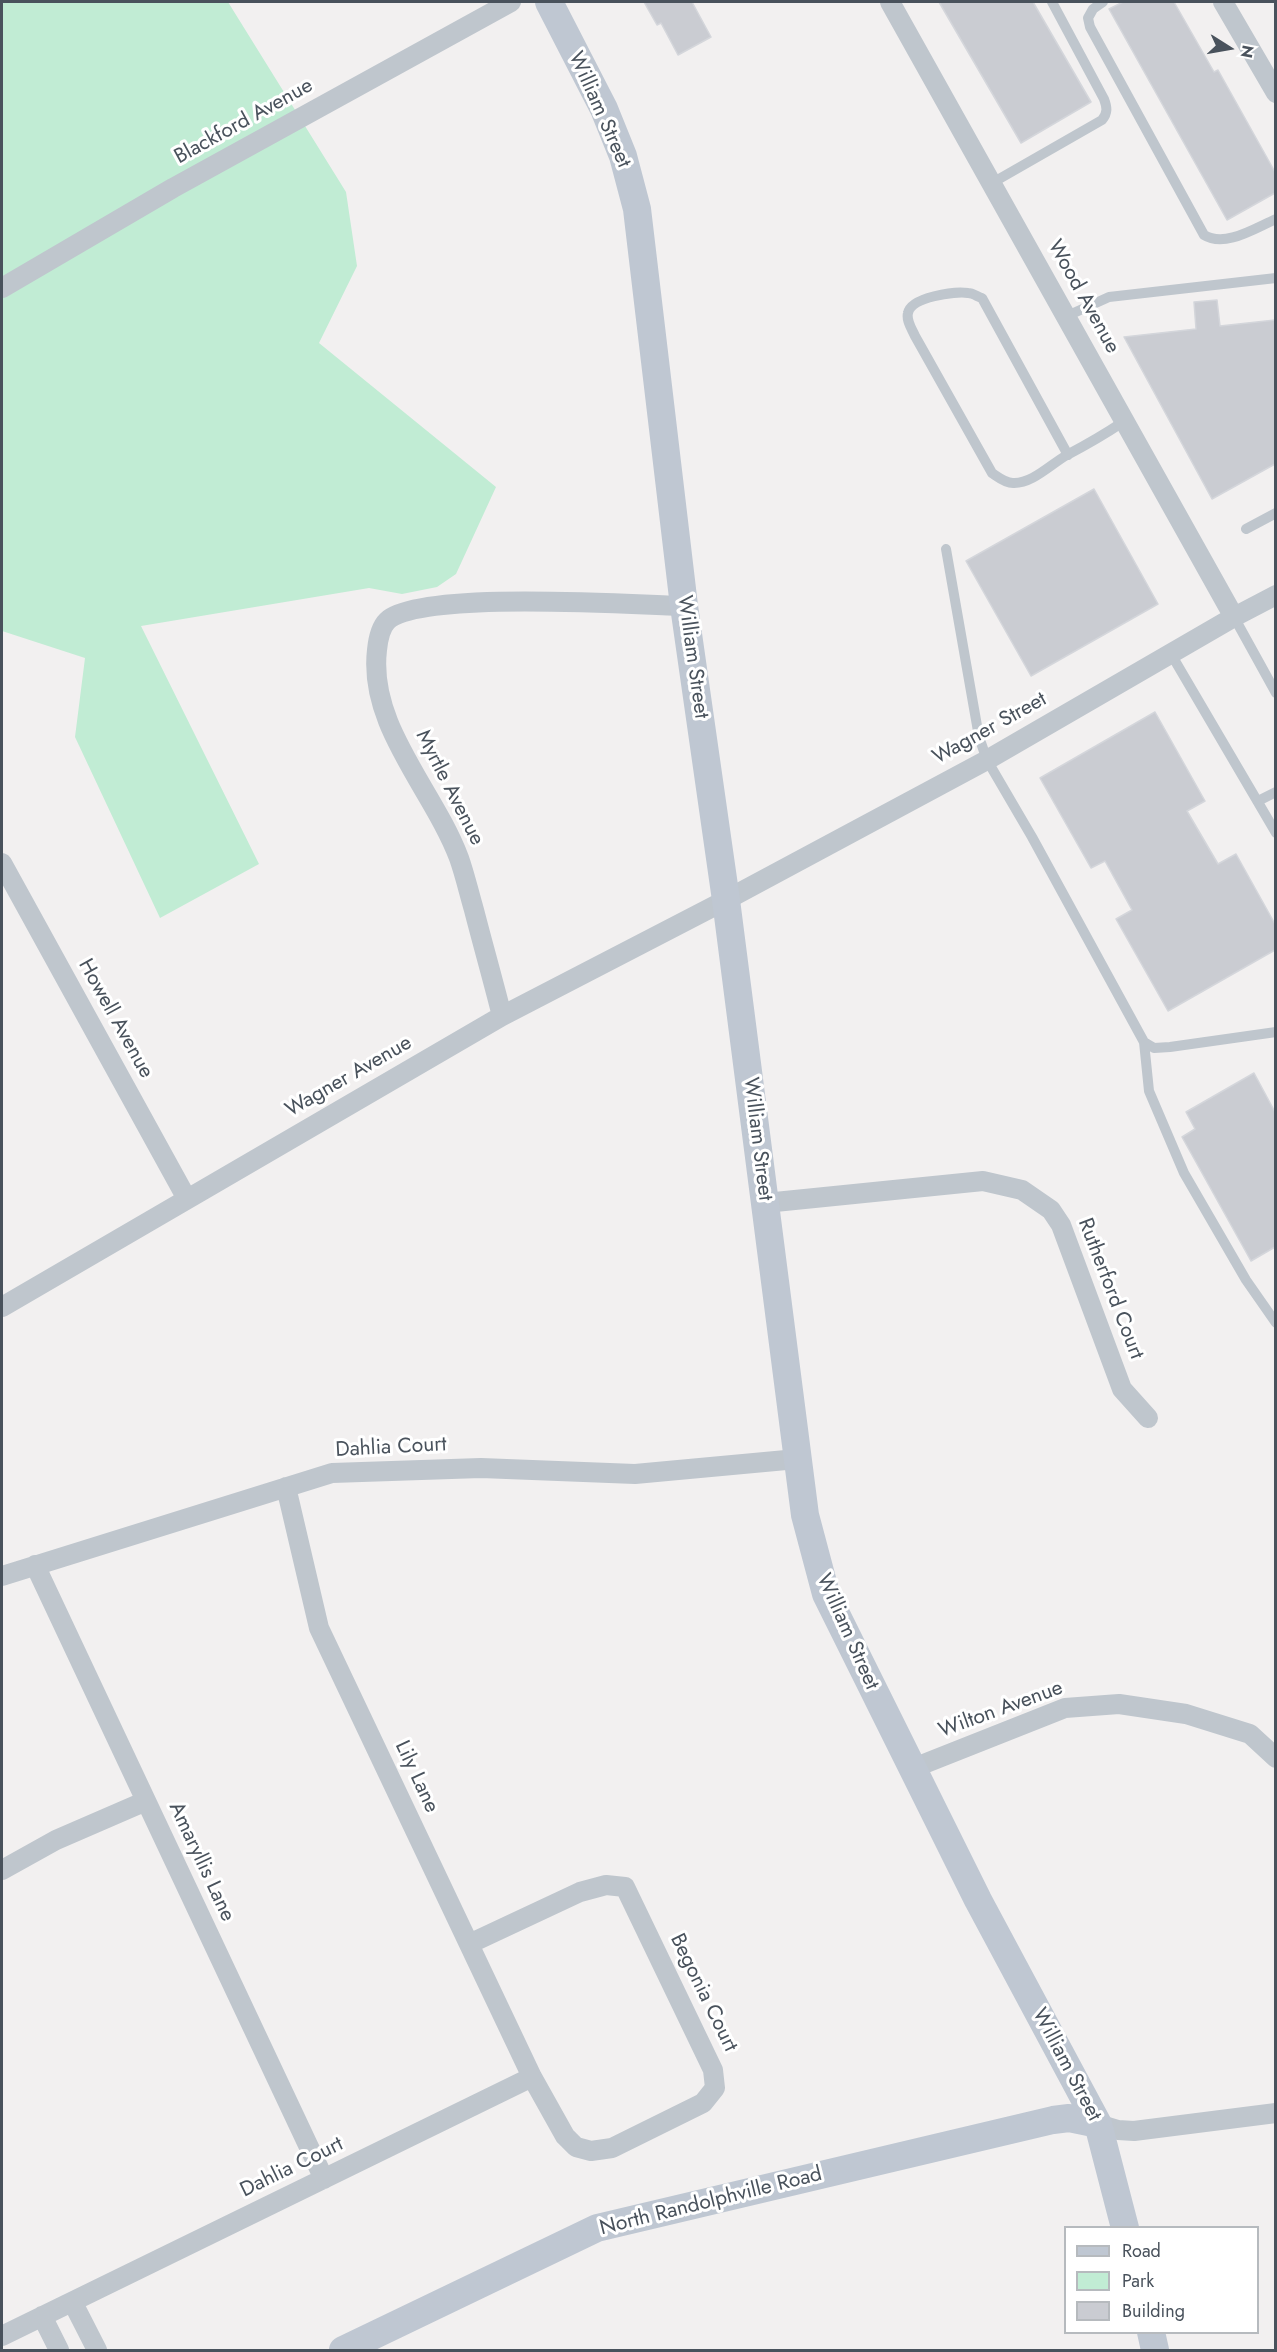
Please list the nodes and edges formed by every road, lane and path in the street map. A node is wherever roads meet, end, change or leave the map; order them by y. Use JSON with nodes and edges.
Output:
{"nodes":[{"id":1,"x":511,"y":2,"type":"edge"},
{"id":2,"x":549,"y":2,"type":"edge"},
{"id":3,"x":890,"y":2,"type":"edge"},
{"id":4,"x":1052,"y":2,"type":"edge"},
{"id":5,"x":1103,"y":2,"type":"edge"},
{"id":6,"x":1222,"y":2,"type":"edge"},
{"id":7,"x":1273,"y":81,"type":"edge"},
{"id":8,"x":992,"y":183,"type":"junction"},
{"id":9,"x":1275,"y":219,"type":"edge"},
{"id":10,"x":1275,"y":278,"type":"edge"},
{"id":11,"x":2,"y":288,"type":"edge"},
{"id":12,"x":1067,"y":316,"type":"junction"},
{"id":13,"x":1123,"y":422,"type":"junction"},
{"id":14,"x":1068,"y":455,"type":"junction"},
{"id":15,"x":1275,"y":513,"type":"edge"},
{"id":16,"x":1246,"y":529,"type":"dead end"},
{"id":17,"x":946,"y":549,"type":"dead end"},
{"id":18,"x":1275,"y":595,"type":"edge"},
{"id":19,"x":684,"y":606,"type":"junction"},
{"id":20,"x":1234,"y":617,"type":"junction"},
{"id":21,"x":1171,"y":654,"type":"junction"},
{"id":22,"x":1275,"y":693,"type":"edge"},
{"id":23,"x":987,"y":760,"type":"junction"},
{"id":24,"x":1275,"y":792,"type":"edge"},
{"id":25,"x":1258,"y":801,"type":"junction"},
{"id":26,"x":1275,"y":833,"type":"edge"},
{"id":27,"x":2,"y":863,"type":"edge"},
{"id":28,"x":726,"y":900,"type":"junction"},
{"id":29,"x":502,"y":1016,"type":"junction"},
{"id":30,"x":1275,"y":1032,"type":"edge"},
{"id":31,"x":1144,"y":1042,"type":"junction"},
{"id":32,"x":187,"y":1199,"type":"junction"},
{"id":33,"x":765,"y":1203,"type":"junction"},
{"id":34,"x":2,"y":1307,"type":"edge"},
{"id":35,"x":1275,"y":1323,"type":"edge"},
{"id":36,"x":1148,"y":1418,"type":"dead end"},
{"id":37,"x":796,"y":1459,"type":"junction"},
{"id":38,"x":286,"y":1487,"type":"junction"},
{"id":39,"x":35,"y":1565,"type":"junction"},
{"id":40,"x":2,"y":1576,"type":"edge"},
{"id":41,"x":1272,"y":1748,"type":"edge"},
{"id":42,"x":911,"y":1769,"type":"junction"},
{"id":43,"x":146,"y":1802,"type":"junction"},
{"id":44,"x":2,"y":1870,"type":"edge"},
{"id":45,"x":469,"y":1944,"type":"junction"},
{"id":46,"x":532,"y":2077,"type":"junction"},
{"id":47,"x":1275,"y":2114,"type":"edge"},
{"id":48,"x":1098,"y":2124,"type":"junction"},
{"id":49,"x":324,"y":2179,"type":"junction"},
{"id":50,"x":1124,"y":2226,"type":"edge"},
{"id":51,"x":73,"y":2303,"type":"junction"},
{"id":52,"x":42,"y":2316,"type":"junction"},
{"id":53,"x":1151,"y":2334,"type":"edge"},
{"id":54,"x":2,"y":2336,"type":"edge"},
{"id":55,"x":59,"y":2350,"type":"edge"},
{"id":56,"x":97,"y":2350,"type":"edge"},
{"id":57,"x":343,"y":2350,"type":"edge"},
{"id":58,"x":1155,"y":2350,"type":"edge"}],
"edges":[{"from":1,"to":11,"type":"street","name":"Blackford Avenue"},
{"from":2,"to":19,"type":"main road","name":"William Street"},
{"from":3,"to":8,"type":"street","name":"Wood Avenue"},
{"from":4,"to":8,"type":"lane"},
{"from":5,"to":9,"type":"lane"},
{"from":6,"to":7,"type":"street"},
{"from":8,"to":12,"type":"street","name":"Wood Avenue"},
{"from":10,"to":12,"type":"lane"},
{"from":12,"to":13,"type":"street","name":"Wood Avenue"},
{"from":13,"to":14,"type":"lane"},
{"from":13,"to":20,"type":"street","name":"Wood Avenue"},
{"from":14,"to":14,"type":"lane"},
{"from":15,"to":16,"type":"lane"},
{"from":17,"to":23,"type":"lane"},
{"from":18,"to":20,"type":"street","name":"Wagner Street"},
{"from":19,"to":28,"type":"main road","name":"William Street"},
{"from":19,"to":29,"type":"street","name":"Myrtle Avenue"},
{"from":20,"to":21,"type":"street","name":"Wagner Street"},
{"from":20,"to":22,"type":"lane"},
{"from":21,"to":23,"type":"street","name":"Wagner Street"},
{"from":21,"to":25,"type":"lane"},
{"from":23,"to":28,"type":"street","name":"Wagner Street"},
{"from":23,"to":31,"type":"lane"},
{"from":24,"to":25,"type":"lane"},
{"from":25,"to":26,"type":"lane"},
{"from":27,"to":32,"type":"street","name":"Howell Avenue"},
{"from":28,"to":29,"type":"street","name":"Wagner Avenue"},
{"from":28,"to":33,"type":"main road","name":"William Street"},
{"from":29,"to":32,"type":"street","name":"Wagner Avenue"},
{"from":30,"to":31,"type":"lane"},
{"from":31,"to":35,"type":"lane"},
{"from":32,"to":34,"type":"street","name":"Wagner Avenue"},
{"from":33,"to":36,"type":"street","name":"Rutherford Court"},
{"from":33,"to":37,"type":"main road","name":"William Street"},
{"from":37,"to":38,"type":"street","name":"Dahlia Court"},
{"from":37,"to":42,"type":"main road","name":"William Street"},
{"from":38,"to":39,"type":"street","name":"Dahlia Court"},
{"from":38,"to":45,"type":"street","name":"Lily Lane"},
{"from":39,"to":40,"type":"street","name":"Dahlia Court"},
{"from":39,"to":43,"type":"street","name":"Amaryllis Lane"},
{"from":41,"to":42,"type":"street","name":"Wilton Avenue"},
{"from":42,"to":48,"type":"main road","name":"William Street"},
{"from":43,"to":44,"type":"street"},
{"from":43,"to":49,"type":"street","name":"Amaryllis Lane"},
{"from":45,"to":46,"type":"street","name":"Lily Lane"},
{"from":45,"to":46,"type":"street","name":"Begonia Court"},
{"from":46,"to":49,"type":"street","name":"Dahlia Court"},
{"from":47,"to":48,"type":"street"},
{"from":48,"to":50,"type":"main road","name":"William Street"},
{"from":48,"to":57,"type":"main road","name":"North Randolphville Road"},
{"from":49,"to":51,"type":"street","name":"Dahlia Court"},
{"from":51,"to":52,"type":"street","name":"Dahlia Court"},
{"from":51,"to":56,"type":"street"},
{"from":52,"to":54,"type":"street","name":"Dahlia Court"},
{"from":52,"to":55,"type":"street"},
{"from":53,"to":58,"type":"main road"}]}
